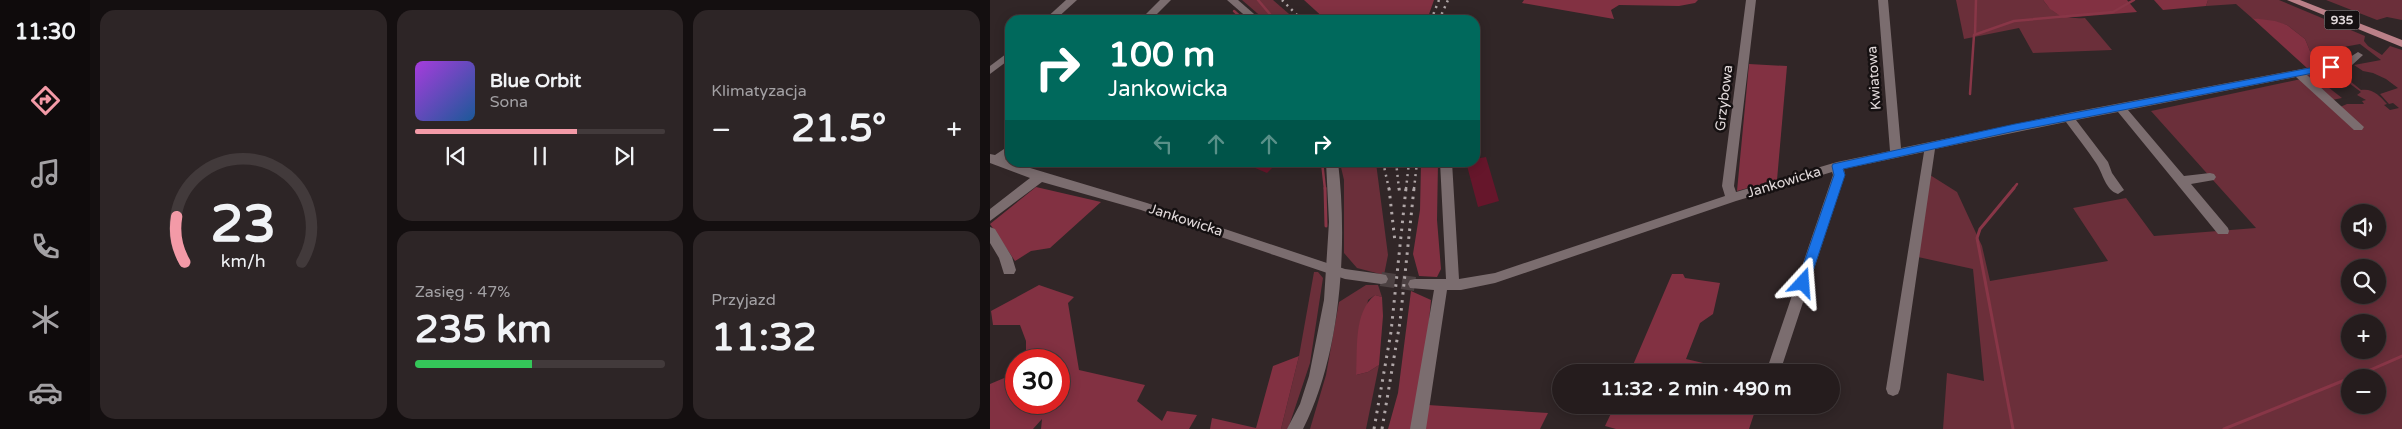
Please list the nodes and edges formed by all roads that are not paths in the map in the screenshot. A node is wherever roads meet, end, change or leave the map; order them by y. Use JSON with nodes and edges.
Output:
{"nodes":[{"id":1,"x":1072,"y":0,"type":"edge"},
{"id":2,"x":1166,"y":0,"type":"edge"},
{"id":3,"x":1232,"y":0,"type":"edge"},
{"id":4,"x":1751,"y":0,"type":"edge"},
{"id":5,"x":1883,"y":0,"type":"edge"},
{"id":6,"x":2292,"y":0,"type":"edge"},
{"id":7,"x":2310,"y":0,"type":"edge"},
{"id":8,"x":1055,"y":15,"type":"edge"},
{"id":9,"x":1150,"y":15,"type":"edge"},
{"id":10,"x":1250,"y":15,"type":"edge"},
{"id":11,"x":2398,"y":38,"type":"edge"},
{"id":12,"x":2358,"y":56,"type":"dead end"},
{"id":13,"x":1005,"y":58,"type":"edge"},
{"id":14,"x":990,"y":71,"type":"edge"},
{"id":15,"x":2298,"y":73,"type":"junction"},
{"id":16,"x":2120,"y":107,"type":"junction"},
{"id":17,"x":2068,"y":117,"type":"junction"},
{"id":18,"x":2358,"y":127,"type":"dead end"},
{"id":19,"x":1928,"y":146,"type":"junction"},
{"id":20,"x":1005,"y":152,"type":"edge"},
{"id":21,"x":1896,"y":153,"type":"junction"},
{"id":22,"x":993,"y":160,"type":"edge"},
{"id":23,"x":1005,"y":164,"type":"edge"},
{"id":24,"x":1837,"y":166,"type":"junction"},
{"id":25,"x":1012,"y":167,"type":"edge"},
{"id":26,"x":1332,"y":167,"type":"edge"},
{"id":27,"x":1446,"y":167,"type":"edge"},
{"id":28,"x":2210,"y":176,"type":"dead end"},
{"id":29,"x":1040,"y":177,"type":"junction"},
{"id":30,"x":2181,"y":181,"type":"junction"},
{"id":31,"x":2118,"y":190,"type":"dead end"},
{"id":32,"x":1732,"y":198,"type":"junction"},
{"id":33,"x":990,"y":216,"type":"edge"},
{"id":34,"x":2223,"y":231,"type":"dead end"},
{"id":35,"x":990,"y":232,"type":"edge"},
{"id":36,"x":1009,"y":270,"type":"dead end"},
{"id":37,"x":1333,"y":270,"type":"junction"},
{"id":38,"x":1381,"y":279,"type":"tunnel mouth"},
{"id":39,"x":1415,"y":284,"type":"tunnel mouth"},
{"id":40,"x":1446,"y":286,"type":"junction"},
{"id":41,"x":1776,"y":364,"type":"edge"},
{"id":42,"x":1893,"y":389,"type":"dead end"},
{"id":43,"x":1300,"y":425,"type":"edge"},
{"id":44,"x":1418,"y":429,"type":"edge"}],
"edges":[{"from":1,"to":8,"type":"street"},
{"from":2,"to":9,"type":"street"},
{"from":3,"to":10,"type":"street"},
{"from":4,"to":32,"type":"street","name":"Grzybowa"},
{"from":5,"to":21,"type":"street","name":"Kwiatowa"},
{"from":6,"to":11,"type":"main road","number":"935"},
{"from":7,"to":11,"type":"main road","number":"935"},
{"from":12,"to":15,"type":"street","name":"Jankowicka"},
{"from":13,"to":14,"type":"street"},
{"from":15,"to":16,"type":"street","name":"Jankowicka"},
{"from":15,"to":18,"type":"street"},
{"from":16,"to":17,"type":"street","name":"Jankowicka"},
{"from":16,"to":30,"type":"street"},
{"from":17,"to":19,"type":"street","name":"Jankowicka"},
{"from":17,"to":31,"type":"street"},
{"from":19,"to":21,"type":"street","name":"Jankowicka"},
{"from":19,"to":42,"type":"street"},
{"from":20,"to":22,"type":"street"},
{"from":21,"to":24,"type":"street","name":"Jankowicka"},
{"from":22,"to":23,"type":"street","name":"Jankowicka"},
{"from":24,"to":32,"type":"street","name":"Jankowicka"},
{"from":24,"to":41,"type":"street"},
{"from":25,"to":29,"type":"street","name":"Jankowicka"},
{"from":26,"to":37,"type":"street"},
{"from":27,"to":40,"type":"street"},
{"from":28,"to":30,"type":"street"},
{"from":29,"to":33,"type":"street"},
{"from":29,"to":37,"type":"street","name":"Jankowicka"},
{"from":30,"to":34,"type":"street"},
{"from":32,"to":40,"type":"street","name":"Jankowicka"},
{"from":35,"to":36,"type":"street"},
{"from":37,"to":38,"type":"street","name":"Jankowicka"},
{"from":37,"to":43,"type":"street"},
{"from":39,"to":40,"type":"street","name":"Jankowicka"},
{"from":40,"to":44,"type":"street"}]}
